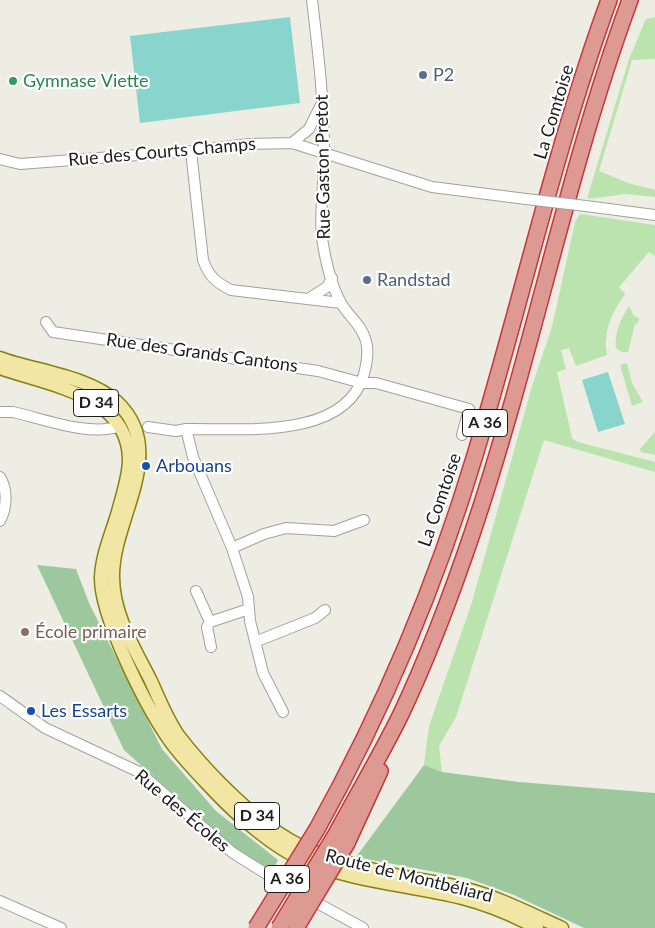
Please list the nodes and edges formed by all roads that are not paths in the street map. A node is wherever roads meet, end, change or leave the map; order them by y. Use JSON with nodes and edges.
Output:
{"nodes":[{"id":1,"x":312,"y":0,"type":"edge"},
{"id":2,"x":610,"y":0,"type":"edge"},
{"id":3,"x":630,"y":0,"type":"edge"},
{"id":4,"x":323,"y":96,"type":"junction"},
{"id":5,"x":292,"y":143,"type":"junction"},
{"id":6,"x":191,"y":151,"type":"junction"},
{"id":7,"x":324,"y":153,"type":"junction"},
{"id":8,"x":0,"y":159,"type":"edge"},
{"id":9,"x":655,"y":215,"type":"edge"},
{"id":10,"x":332,"y":278,"type":"junction"},
{"id":11,"x":308,"y":299,"type":"junction"},
{"id":12,"x":341,"y":303,"type":"junction"},
{"id":13,"x":46,"y":322,"type":"dead end"},
{"id":14,"x":0,"y":358,"type":"edge"},
{"id":15,"x":0,"y":368,"type":"edge"},
{"id":16,"x":362,"y":383,"type":"junction"},
{"id":17,"x":0,"y":412,"type":"edge"},
{"id":18,"x":120,"y":426,"type":"junction"},
{"id":19,"x":148,"y":427,"type":"dead end"},
{"id":20,"x":186,"y":428,"type":"junction"},
{"id":21,"x":462,"y":435,"type":"dead end"},
{"id":22,"x":0,"y":477,"type":"edge"},
{"id":23,"x":364,"y":520,"type":"dead end"},
{"id":24,"x":0,"y":521,"type":"edge"},
{"id":25,"x":232,"y":548,"type":"junction"},
{"id":26,"x":196,"y":591,"type":"dead end"},
{"id":27,"x":249,"y":609,"type":"junction"},
{"id":28,"x":325,"y":610,"type":"dead end"},
{"id":29,"x":210,"y":622,"type":"junction"},
{"id":30,"x":255,"y":642,"type":"junction"},
{"id":31,"x":212,"y":647,"type":"dead end"},
{"id":32,"x":0,"y":696,"type":"edge"},
{"id":33,"x":282,"y":712,"type":"dead end"},
{"id":34,"x":341,"y":839,"type":"junction"},
{"id":35,"x":0,"y":900,"type":"edge"},
{"id":36,"x":37,"y":923,"type":"edge"},
{"id":37,"x":62,"y":928,"type":"edge"},
{"id":38,"x":256,"y":928,"type":"edge"},
{"id":39,"x":279,"y":928,"type":"edge"},
{"id":40,"x":296,"y":928,"type":"edge"},
{"id":41,"x":363,"y":928,"type":"edge"},
{"id":42,"x":537,"y":928,"type":"edge"},
{"id":43,"x":562,"y":928,"type":"edge"}],
"edges":[{"from":1,"to":4,"type":"street","name":"Rue Gaston Pretot"},
{"from":2,"to":38,"type":"highway","name":"La Comtoise","number":"A 36","bridge":true},
{"from":3,"to":34,"type":"highway","name":"La Comtoise","number":"A 36"},
{"from":4,"to":5,"type":"street"},
{"from":4,"to":7,"type":"street","name":"Rue Gaston Pretot"},
{"from":5,"to":6,"type":"street","name":"Rue des Courts Champs"},
{"from":5,"to":7,"type":"street","name":"Rue des Courts Champs"},
{"from":6,"to":8,"type":"street","name":"Rue des Courts Champs"},
{"from":6,"to":11,"type":"street"},
{"from":7,"to":9,"type":"street","name":"Rue des Courts Champs","bridge":true},
{"from":7,"to":10,"type":"street","name":"Rue Gaston Pretot"},
{"from":10,"to":11,"type":"street"},
{"from":10,"to":12,"type":"street","name":"Rue Gaston Pretot"},
{"from":11,"to":12,"type":"street"},
{"from":12,"to":16,"type":"street","name":"Rue Gaston Pretot"},
{"from":13,"to":16,"type":"street","name":"Rue des Grands Cantons"},
{"from":14,"to":43,"type":"main road","name":"Route de Montbéliard","number":"D 34"},
{"from":15,"to":18,"type":"main road","name":"Route de Montbéliard","number":"D 34"},
{"from":16,"to":20,"type":"street"},
{"from":16,"to":21,"type":"street"},
{"from":17,"to":18,"type":"street"},
{"from":18,"to":42,"type":"main road","name":"Route de Montbéliard","number":"D 34"},
{"from":19,"to":20,"type":"street"},
{"from":20,"to":25,"type":"street"},
{"from":22,"to":24,"type":"street"},
{"from":23,"to":25,"type":"street"},
{"from":25,"to":27,"type":"street"},
{"from":26,"to":29,"type":"street"},
{"from":27,"to":29,"type":"street"},
{"from":27,"to":30,"type":"street"},
{"from":28,"to":30,"type":"street"},
{"from":29,"to":31,"type":"street"},
{"from":30,"to":33,"type":"street"},
{"from":32,"to":41,"type":"street","name":"Rue des Écoles"},
{"from":34,"to":39,"type":"highway","name":"La Comtoise","number":"A 36","bridge":true},
{"from":34,"to":40,"type":"highway","name":"La Comtoise","number":"A 36","bridge":true},
{"from":35,"to":36,"type":"street"},
{"from":36,"to":37,"type":"street"}]}
